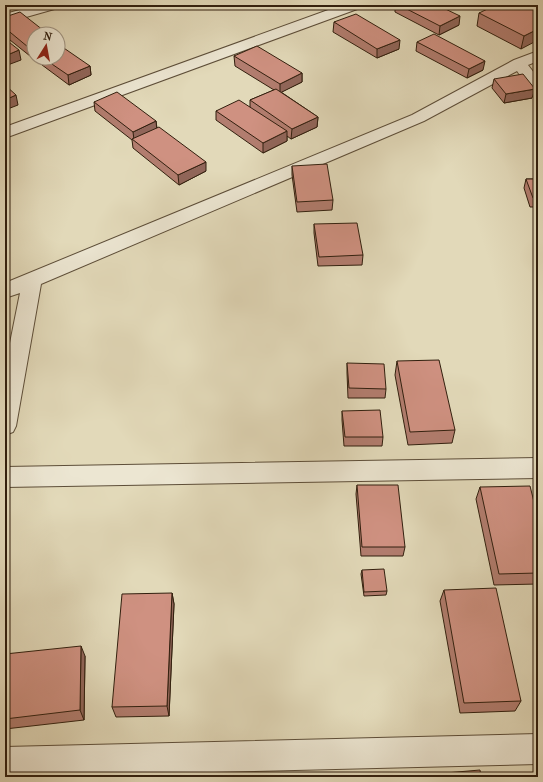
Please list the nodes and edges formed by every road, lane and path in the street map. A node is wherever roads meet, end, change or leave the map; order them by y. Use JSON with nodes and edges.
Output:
{"nodes":[{"id":1,"x":52,"y":5,"type":"edge"},
{"id":2,"x":355,"y":5,"type":"edge"},
{"id":3,"x":5,"y":19,"type":"edge"},
{"id":4,"x":538,"y":56,"type":"edge"},
{"id":5,"x":519,"y":63,"type":"junction"},
{"id":6,"x":538,"y":89,"type":"edge"},
{"id":7,"x":5,"y":133,"type":"edge"},
{"id":8,"x":32,"y":280,"type":"junction"},
{"id":9,"x":5,"y":291,"type":"edge"},
{"id":10,"x":5,"y":426,"type":"edge"},
{"id":11,"x":538,"y":468,"type":"edge"},
{"id":12,"x":5,"y":477,"type":"edge"},
{"id":13,"x":538,"y":749,"type":"edge"},
{"id":14,"x":5,"y":762,"type":"edge"}],
"edges":[{"from":1,"to":3,"type":"street"},
{"from":2,"to":7,"type":"street"},
{"from":4,"to":5,"type":"street"},
{"from":5,"to":6,"type":"street"},
{"from":5,"to":8,"type":"street"},
{"from":8,"to":9,"type":"street"},
{"from":8,"to":10,"type":"street"},
{"from":11,"to":12,"type":"street"},
{"from":13,"to":14,"type":"street"}]}
